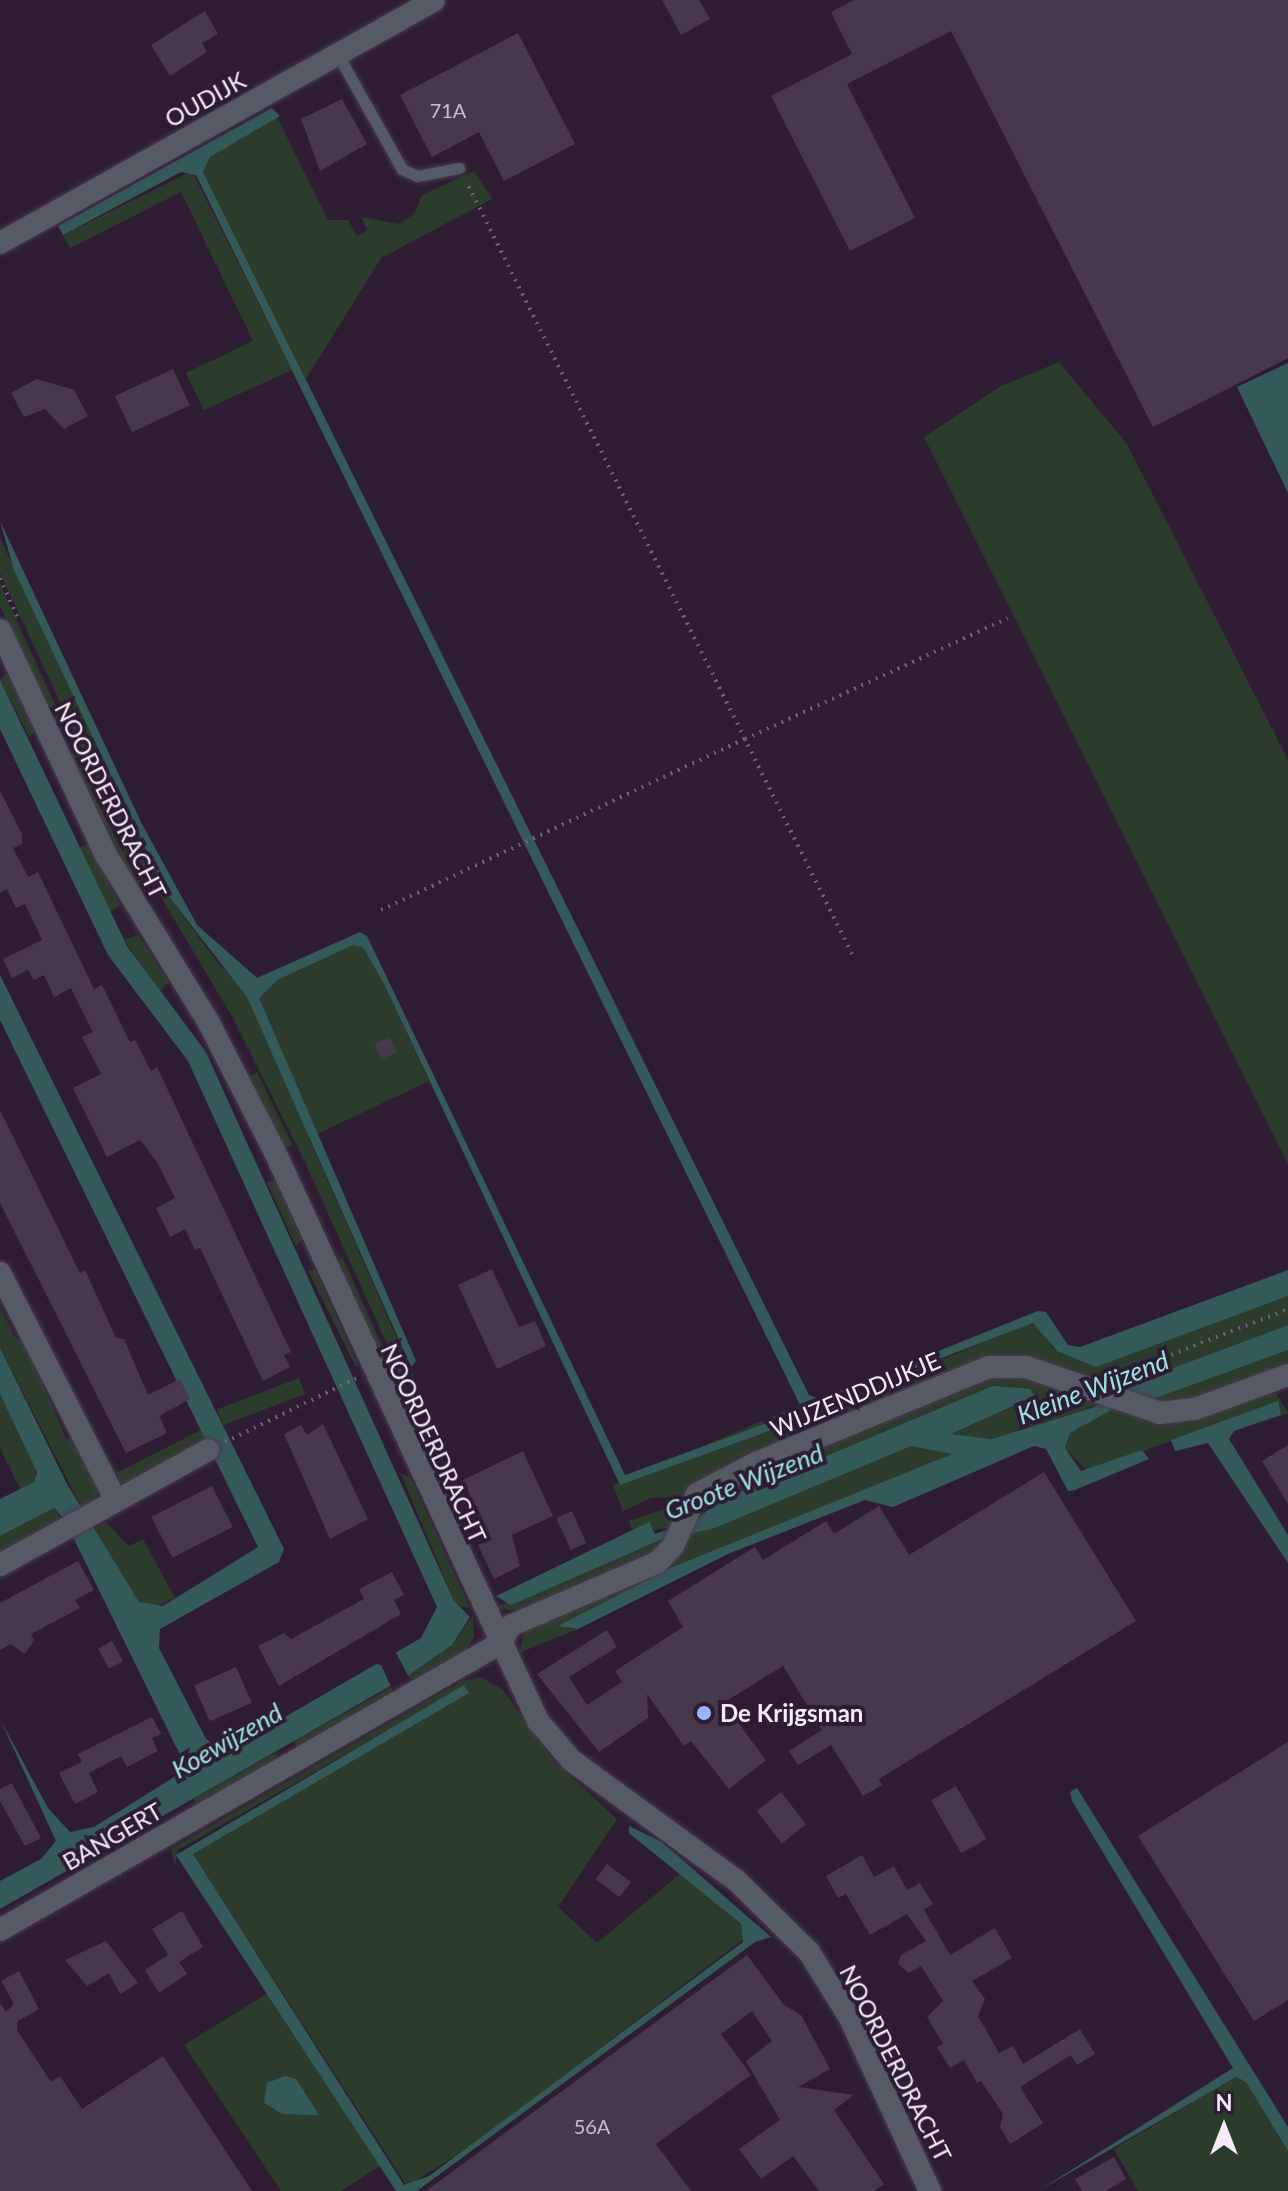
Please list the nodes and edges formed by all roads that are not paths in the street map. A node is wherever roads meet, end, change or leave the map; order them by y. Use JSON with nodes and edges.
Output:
{"nodes":[{"id":1,"x":434,"y":0,"type":"edge"},
{"id":2,"x":338,"y":55,"type":"junction"},
{"id":3,"x":459,"y":168,"type":"road end"},
{"id":4,"x":0,"y":243,"type":"edge"},
{"id":5,"x":0,"y":630,"type":"edge"},
{"id":6,"x":0,"y":1273,"type":"edge"},
{"id":7,"x":1288,"y":1375,"type":"edge"},
{"id":8,"x":208,"y":1450,"type":"dead end"},
{"id":9,"x":115,"y":1499,"type":"junction"},
{"id":10,"x":0,"y":1565,"type":"edge"},
{"id":11,"x":499,"y":1644,"type":"junction"},
{"id":12,"x":0,"y":1930,"type":"edge"},
{"id":13,"x":930,"y":2191,"type":"edge"}],
"edges":[{"from":1,"to":2,"type":"street","name":"OUDIJK"},
{"from":2,"to":3,"type":"lane"},
{"from":2,"to":4,"type":"street","name":"OUDIJK"},
{"from":5,"to":11,"type":"street","name":"NOORDERDRACHT"},
{"from":6,"to":9,"type":"street"},
{"from":7,"to":11,"type":"street","name":"WIJZENDDIJKJE"},
{"from":8,"to":9,"type":"street"},
{"from":9,"to":10,"type":"street"},
{"from":11,"to":12,"type":"street","name":"BANGERT"},
{"from":11,"to":13,"type":"street","name":"NOORDERDRACHT"}]}
